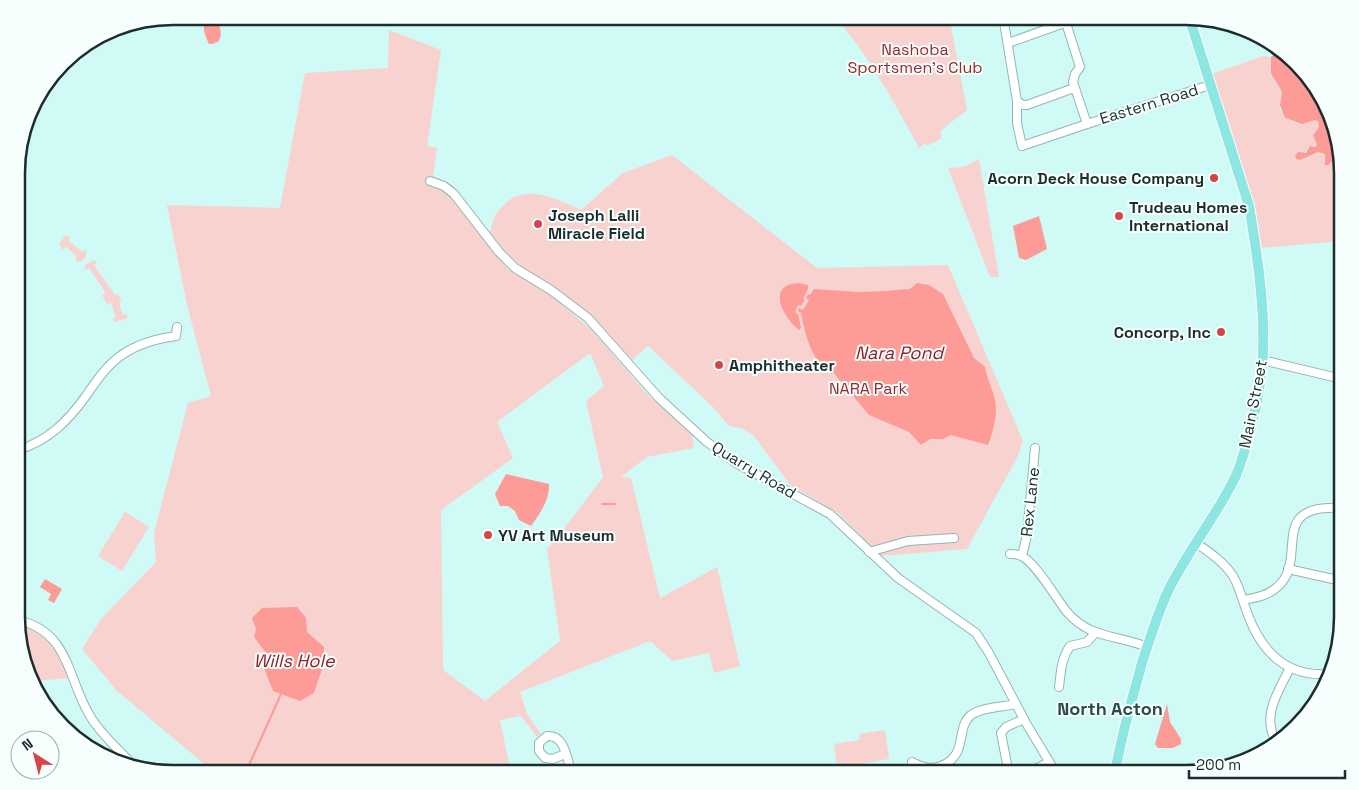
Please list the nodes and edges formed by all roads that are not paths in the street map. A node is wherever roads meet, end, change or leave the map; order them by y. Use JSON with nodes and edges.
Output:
{"nodes":[{"id":1,"x":1005,"y":25,"type":"edge"},
{"id":2,"x":1060,"y":25,"type":"edge"},
{"id":3,"x":1067,"y":25,"type":"edge"},
{"id":4,"x":1192,"y":25,"type":"edge"},
{"id":5,"x":1008,"y":43,"type":"junction"},
{"id":6,"x":1210,"y":86,"type":"junction"},
{"id":7,"x":1074,"y":88,"type":"junction"},
{"id":8,"x":1017,"y":101,"type":"junction"},
{"id":9,"x":1087,"y":124,"type":"junction"},
{"id":10,"x":430,"y":181,"type":"dead end"},
{"id":11,"x":177,"y":327,"type":"dead end"},
{"id":12,"x":1262,"y":360,"type":"junction"},
{"id":13,"x":1334,"y":377,"type":"edge"},
{"id":14,"x":25,"y":447,"type":"edge"},
{"id":15,"x":1035,"y":448,"type":"dead end"},
{"id":16,"x":1334,"y":507,"type":"edge"},
{"id":17,"x":954,"y":538,"type":"dead end"},
{"id":18,"x":1196,"y":543,"type":"junction"},
{"id":19,"x":869,"y":552,"type":"junction"},
{"id":20,"x":1010,"y":554,"type":"dead end"},
{"id":21,"x":1022,"y":556,"type":"junction"},
{"id":22,"x":1288,"y":569,"type":"junction"},
{"id":23,"x":1334,"y":578,"type":"edge"},
{"id":24,"x":1243,"y":600,"type":"junction"},
{"id":25,"x":25,"y":623,"type":"edge"},
{"id":26,"x":1096,"y":632,"type":"junction"},
{"id":27,"x":1147,"y":647,"type":"junction"},
{"id":28,"x":1290,"y":668,"type":"junction"},
{"id":29,"x":1323,"y":674,"type":"edge"},
{"id":30,"x":1059,"y":687,"type":"dead end"},
{"id":31,"x":1016,"y":704,"type":"junction"},
{"id":32,"x":1024,"y":719,"type":"junction"},
{"id":33,"x":1274,"y":735,"type":"edge"},
{"id":34,"x":565,"y":754,"type":"dead end"},
{"id":35,"x":126,"y":757,"type":"edge"},
{"id":36,"x":912,"y":762,"type":"dead end"},
{"id":37,"x":1049,"y":762,"type":"junction"},
{"id":38,"x":569,"y":765,"type":"edge"},
{"id":39,"x":918,"y":765,"type":"edge"},
{"id":40,"x":944,"y":765,"type":"edge"},
{"id":41,"x":1007,"y":765,"type":"edge"},
{"id":42,"x":1044,"y":765,"type":"edge"},
{"id":43,"x":1051,"y":765,"type":"edge"},
{"id":44,"x":1116,"y":765,"type":"edge"}],
"edges":[{"from":1,"to":5,"type":"street"},
{"from":2,"to":5,"type":"street"},
{"from":3,"to":7,"type":"street"},
{"from":4,"to":6,"type":"main road","name":"Main Street"},
{"from":5,"to":8,"type":"street"},
{"from":6,"to":9,"type":"street","name":"Eastern Road"},
{"from":6,"to":12,"type":"main road","name":"Main Street"},
{"from":7,"to":8,"type":"street"},
{"from":7,"to":9,"type":"street"},
{"from":8,"to":9,"type":"street","name":"Eastern Road"},
{"from":10,"to":19,"type":"street","name":"Quarry Road"},
{"from":11,"to":14,"type":"street"},
{"from":12,"to":13,"type":"street"},
{"from":12,"to":18,"type":"main road","name":"Main Street"},
{"from":15,"to":21,"type":"street","name":"Rex Lane"},
{"from":16,"to":22,"type":"street"},
{"from":17,"to":19,"type":"street"},
{"from":18,"to":24,"type":"street"},
{"from":18,"to":27,"type":"main road","name":"Main Street"},
{"from":19,"to":31,"type":"street","name":"Quarry Road"},
{"from":20,"to":21,"type":"street"},
{"from":21,"to":26,"type":"street"},
{"from":22,"to":23,"type":"street"},
{"from":22,"to":24,"type":"street"},
{"from":24,"to":28,"type":"street"},
{"from":25,"to":35,"type":"street"},
{"from":26,"to":27,"type":"street"},
{"from":26,"to":30,"type":"street"},
{"from":27,"to":44,"type":"main road","name":"Main Street"},
{"from":28,"to":29,"type":"street"},
{"from":28,"to":33,"type":"street"},
{"from":31,"to":32,"type":"street","name":"Quarry Road"},
{"from":31,"to":40,"type":"street"},
{"from":32,"to":37,"type":"street","name":"Quarry Road"},
{"from":32,"to":41,"type":"street"},
{"from":34,"to":38,"type":"street"},
{"from":36,"to":39,"type":"street"},
{"from":37,"to":42,"type":"street"},
{"from":37,"to":43,"type":"street","name":"Quarry Road"}]}
